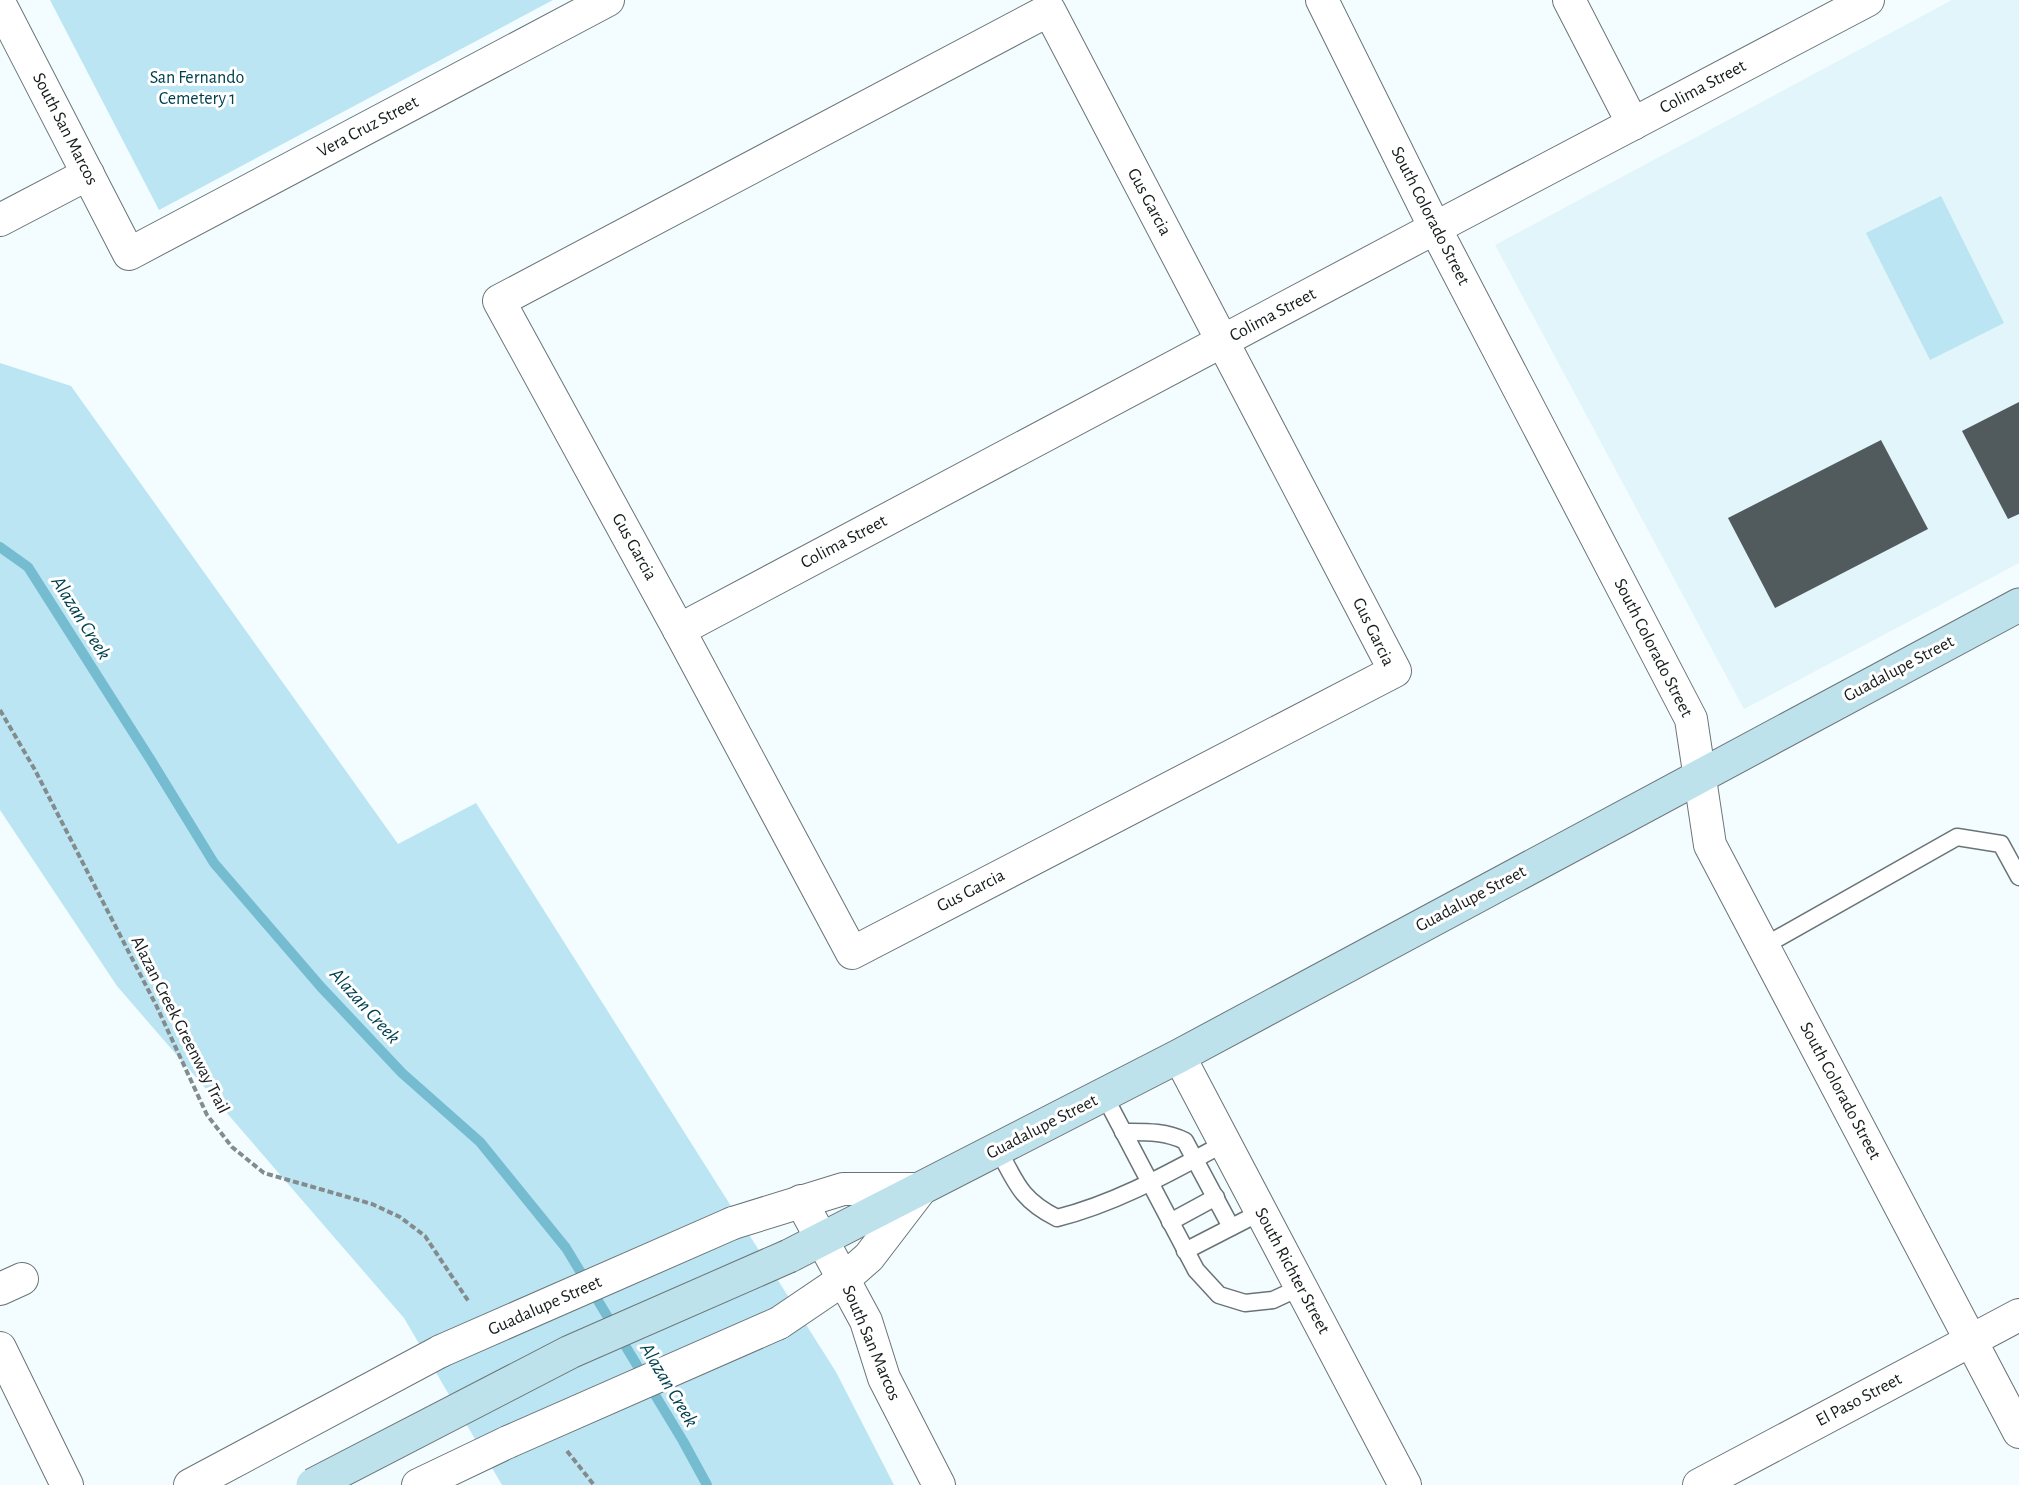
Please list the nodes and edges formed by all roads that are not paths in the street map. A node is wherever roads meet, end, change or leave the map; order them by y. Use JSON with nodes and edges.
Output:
{"nodes":[{"id":1,"x":608,"y":0,"type":"edge"},
{"id":2,"x":1322,"y":0,"type":"edge"},
{"id":3,"x":1569,"y":0,"type":"edge"},
{"id":4,"x":1868,"y":0,"type":"edge"},
{"id":5,"x":0,"y":4,"type":"edge"},
{"id":6,"x":1633,"y":124,"type":"junction"},
{"id":7,"x":88,"y":174,"type":"junction"},
{"id":8,"x":0,"y":220,"type":"edge"},
{"id":9,"x":1435,"y":228,"type":"junction"},
{"id":10,"x":129,"y":254,"type":"joint"},
{"id":11,"x":1222,"y":342,"type":"junction"},
{"id":12,"x":2019,"y":605,"type":"edge"},
{"id":13,"x":679,"y":630,"type":"junction"},
{"id":14,"x":1700,"y":776,"type":"junction"},
{"id":15,"x":2019,"y":877,"type":"edge"},
{"id":16,"x":1764,"y":946,"type":"junction"},
{"id":17,"x":1179,"y":1056,"type":"junction"},
{"id":18,"x":1104,"y":1095,"type":"junction"},
{"id":19,"x":1123,"y":1132,"type":"junction"},
{"id":20,"x":1225,"y":1143,"type":"junction"},
{"id":21,"x":998,"y":1149,"type":"junction"},
{"id":22,"x":1196,"y":1159,"type":"junction"},
{"id":23,"x":1150,"y":1183,"type":"junction"},
{"id":24,"x":921,"y":1189,"type":"junction"},
{"id":25,"x":1216,"y":1197,"type":"junction"},
{"id":26,"x":801,"y":1202,"type":"junction"},
{"id":27,"x":1261,"y":1212,"type":"junction"},
{"id":28,"x":1170,"y":1222,"type":"junction"},
{"id":29,"x":1231,"y":1227,"type":"junction"},
{"id":30,"x":822,"y":1239,"type":"junction"},
{"id":31,"x":1185,"y":1251,"type":"junction"},
{"id":32,"x":844,"y":1279,"type":"junction"},
{"id":33,"x":1301,"y":1287,"type":"junction"},
{"id":34,"x":2019,"y":1315,"type":"edge"},
{"id":35,"x":1971,"y":1340,"type":"junction"},
{"id":36,"x":0,"y":1348,"type":"edge"},
{"id":37,"x":2019,"y":1432,"type":"edge"},
{"id":38,"x":422,"y":1484,"type":"edge"},
{"id":39,"x":67,"y":1485,"type":"edge"},
{"id":40,"x":190,"y":1485,"type":"edge"},
{"id":41,"x":313,"y":1485,"type":"edge"},
{"id":42,"x":939,"y":1485,"type":"edge"},
{"id":43,"x":1405,"y":1485,"type":"edge"},
{"id":44,"x":1699,"y":1485,"type":"edge"}],
"edges":[{"from":1,"to":10,"type":"street","name":"Vera Cruz Street"},
{"from":2,"to":9,"type":"street","name":"South Colorado Street"},
{"from":3,"to":6,"type":"street"},
{"from":4,"to":6,"type":"street","name":"Colima Street"},
{"from":5,"to":7,"type":"street","name":"South San Marcos"},
{"from":6,"to":9,"type":"street","name":"Colima Street"},
{"from":7,"to":8,"type":"street"},
{"from":7,"to":10,"type":"street","name":"South San Marcos"},
{"from":9,"to":11,"type":"street","name":"Colima Street"},
{"from":9,"to":14,"type":"street","name":"South Colorado Street"},
{"from":11,"to":13,"type":"street","name":"Colima Street"},
{"from":11,"to":13,"type":"street","name":"Gus Garcia"},
{"from":11,"to":13,"type":"street","name":"Gus Garcia"},
{"from":12,"to":14,"type":"main road","name":"Guadalupe Street"},
{"from":14,"to":16,"type":"street","name":"South Colorado Street"},
{"from":14,"to":17,"type":"main road","name":"Guadalupe Street"},
{"from":15,"to":16,"type":"lane"},
{"from":16,"to":35,"type":"street","name":"South Colorado Street"},
{"from":17,"to":18,"type":"main road","name":"Guadalupe Street"},
{"from":17,"to":20,"type":"street","name":"South Richter Street"},
{"from":18,"to":19,"type":"lane"},
{"from":18,"to":21,"type":"main road","name":"Guadalupe Street"},
{"from":19,"to":22,"type":"lane"},
{"from":19,"to":23,"type":"lane"},
{"from":20,"to":22,"type":"lane"},
{"from":20,"to":27,"type":"street","name":"South Richter Street"},
{"from":21,"to":23,"type":"lane"},
{"from":21,"to":24,"type":"main road","name":"Guadalupe Street"},
{"from":22,"to":23,"type":"lane"},
{"from":22,"to":25,"type":"lane"},
{"from":23,"to":28,"type":"lane"},
{"from":24,"to":26,"type":"street","name":"Guadalupe Street"},
{"from":24,"to":30,"type":"main road","name":"Guadalupe Street"},
{"from":24,"to":32,"type":"street","name":"Guadalupe Street"},
{"from":25,"to":28,"type":"lane"},
{"from":25,"to":29,"type":"lane"},
{"from":26,"to":30,"type":"street","name":"South San Marcos"},
{"from":26,"to":40,"type":"street","name":"Guadalupe Street","bridge":true},
{"from":27,"to":29,"type":"lane"},
{"from":27,"to":33,"type":"street","name":"South Richter Street"},
{"from":28,"to":31,"type":"lane"},
{"from":29,"to":31,"type":"lane"},
{"from":30,"to":32,"type":"street","name":"South San Marcos"},
{"from":30,"to":41,"type":"main road","name":"Guadalupe Street","bridge":true},
{"from":31,"to":33,"type":"lane"},
{"from":32,"to":38,"type":"street","name":"Guadalupe Street","bridge":true},
{"from":32,"to":42,"type":"street","name":"South San Marcos"},
{"from":33,"to":43,"type":"street","name":"South Richter Street"},
{"from":34,"to":35,"type":"street","name":"El Paso Street"},
{"from":35,"to":37,"type":"street","name":"South Colorado Street"},
{"from":35,"to":44,"type":"street","name":"El Paso Street"},
{"from":36,"to":39,"type":"street"}]}
